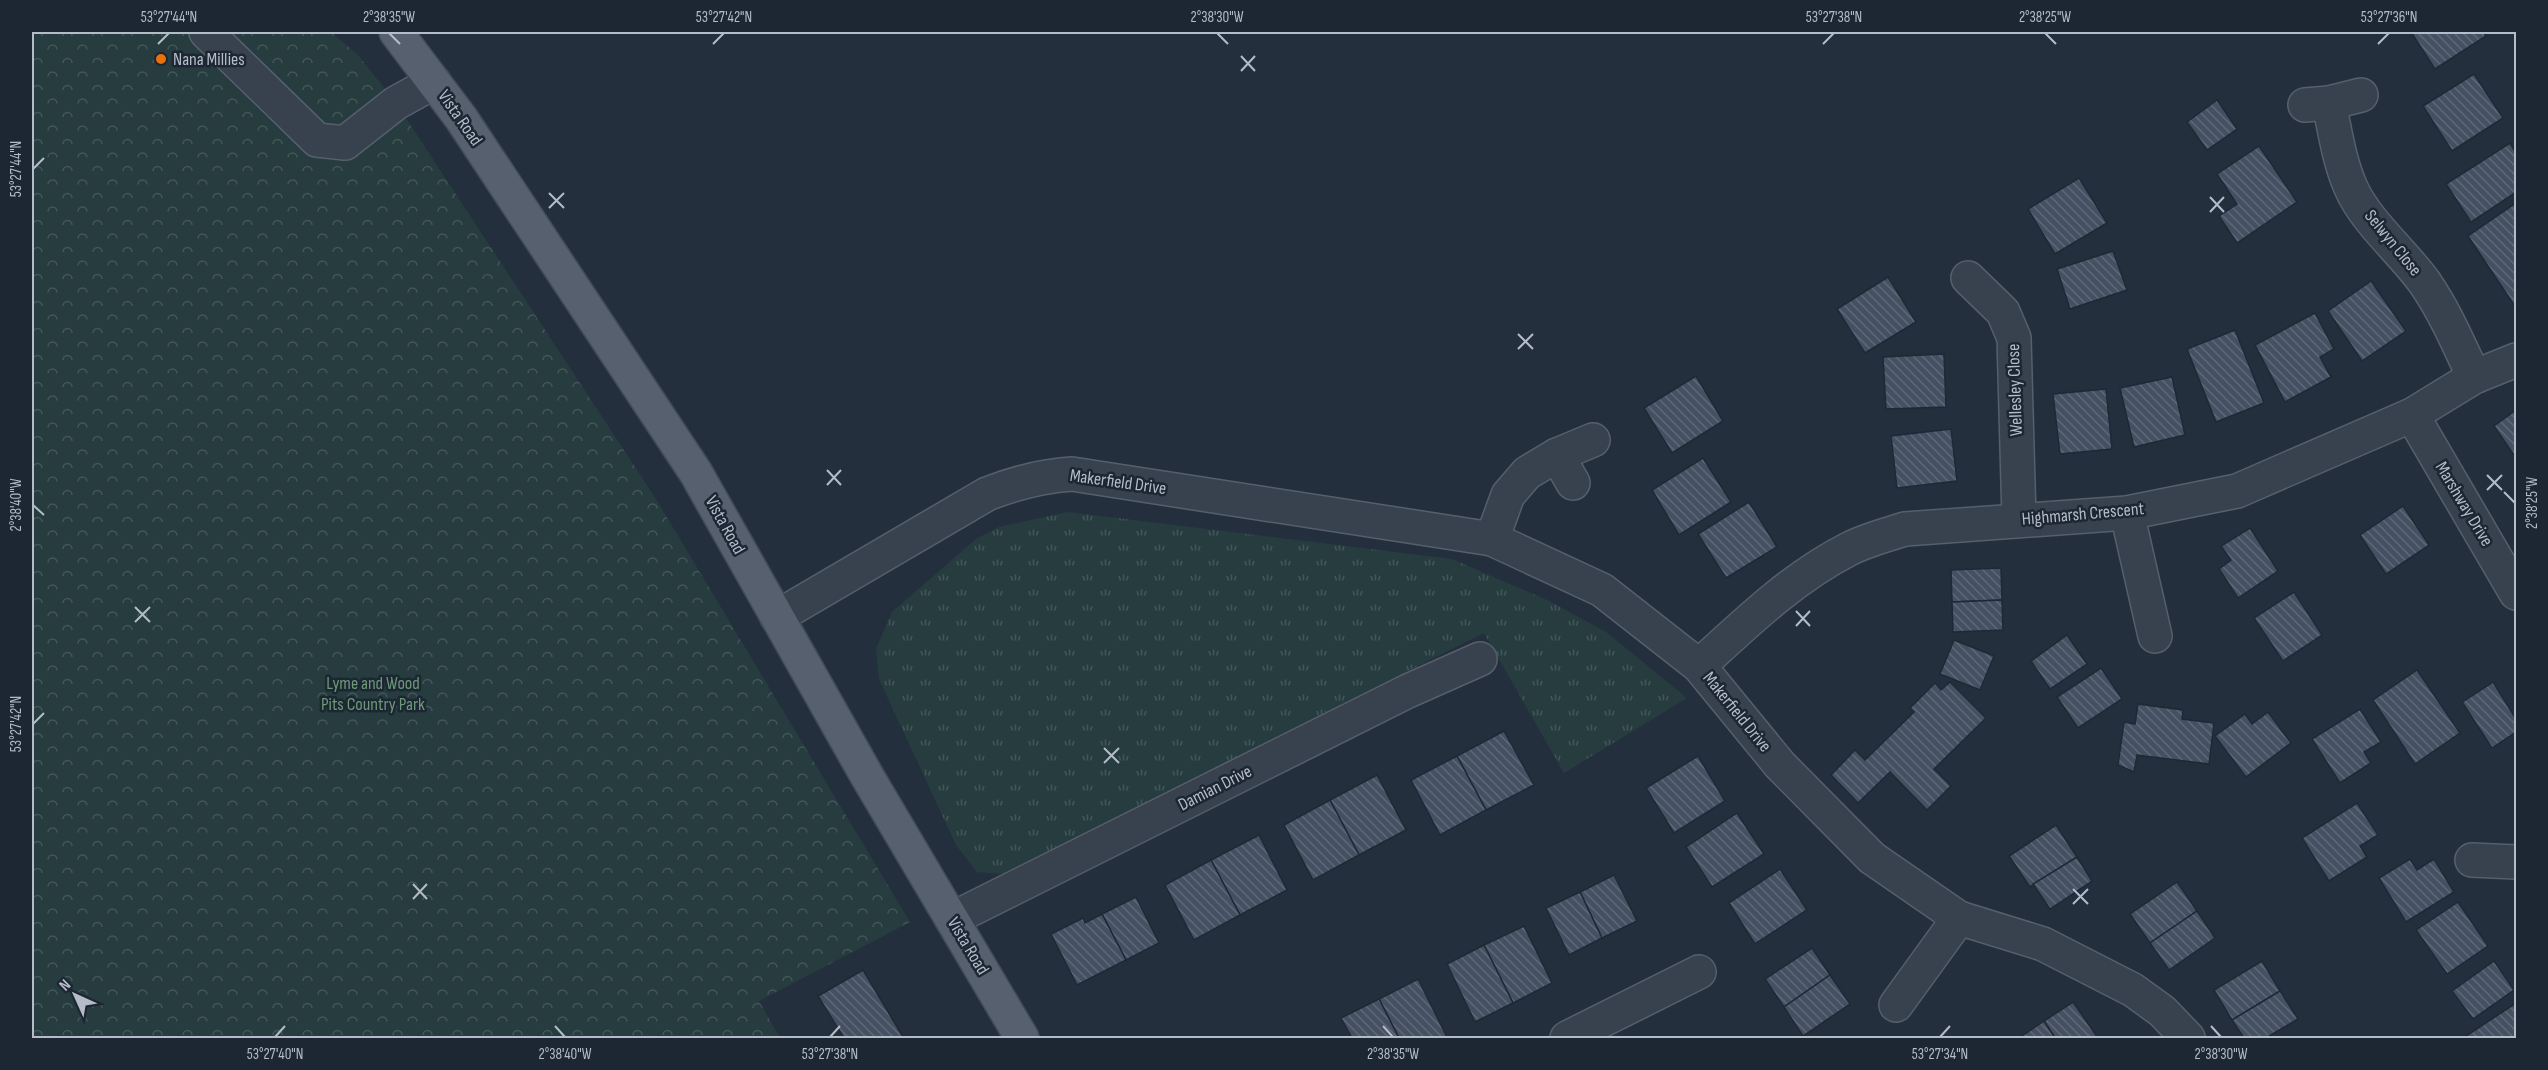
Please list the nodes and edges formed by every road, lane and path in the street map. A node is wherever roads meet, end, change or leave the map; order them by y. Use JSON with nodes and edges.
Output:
{"nodes":[{"id":1,"x":206,"y":32,"type":"edge"},
{"id":2,"x":396,"y":32,"type":"edge"},
{"id":3,"x":434,"y":82,"type":"junction"},
{"id":4,"x":2361,"y":95,"type":"dead end"},
{"id":5,"x":1968,"y":278,"type":"dead end"},
{"id":6,"x":2517,"y":360,"type":"edge"},
{"id":7,"x":2474,"y":377,"type":"junction"},
{"id":8,"x":2412,"y":415,"type":"junction"},
{"id":9,"x":1593,"y":440,"type":"dead end"},
{"id":10,"x":1557,"y":455,"type":"junction"},
{"id":11,"x":1573,"y":483,"type":"dead end"},
{"id":12,"x":2127,"y":513,"type":"junction"},
{"id":13,"x":2019,"y":520,"type":"junction"},
{"id":14,"x":1492,"y":539,"type":"junction"},
{"id":15,"x":2517,"y":593,"type":"edge"},
{"id":16,"x":777,"y":617,"type":"junction"},
{"id":17,"x":2155,"y":636,"type":"dead end"},
{"id":18,"x":1479,"y":658,"type":"dead end"},
{"id":19,"x":1699,"y":666,"type":"junction"},
{"id":20,"x":2472,"y":860,"type":"dead end"},
{"id":21,"x":2517,"y":862,"type":"edge"},
{"id":22,"x":1959,"y":918,"type":"junction"},
{"id":23,"x":952,"y":919,"type":"junction"},
{"id":24,"x":1700,"y":972,"type":"dead end"},
{"id":25,"x":1896,"y":1005,"type":"dead end"},
{"id":26,"x":1022,"y":1038,"type":"edge"},
{"id":27,"x":1567,"y":1038,"type":"edge"},
{"id":28,"x":2188,"y":1038,"type":"edge"}],
"edges":[{"from":1,"to":3,"type":"street"},
{"from":2,"to":3,"type":"main road","name":"Vista Road"},
{"from":3,"to":16,"type":"main road","name":"Vista Road"},
{"from":4,"to":7,"type":"street","name":"Selwyn Close"},
{"from":5,"to":13,"type":"street","name":"Wellesley Close"},
{"from":6,"to":7,"type":"street","name":"Highmarsh Crescent"},
{"from":7,"to":8,"type":"street","name":"Highmarsh Crescent"},
{"from":8,"to":12,"type":"street","name":"Highmarsh Crescent"},
{"from":8,"to":15,"type":"street","name":"Marshway Drive"},
{"from":9,"to":10,"type":"street"},
{"from":10,"to":11,"type":"street"},
{"from":10,"to":14,"type":"street"},
{"from":12,"to":13,"type":"street","name":"Highmarsh Crescent"},
{"from":12,"to":17,"type":"street"},
{"from":13,"to":19,"type":"street","name":"Highmarsh Crescent"},
{"from":14,"to":16,"type":"street","name":"Makerfield Drive"},
{"from":14,"to":19,"type":"street","name":"Makerfield Drive"},
{"from":16,"to":23,"type":"main road","name":"Vista Road"},
{"from":18,"to":23,"type":"street","name":"Damian Drive"},
{"from":19,"to":22,"type":"street","name":"Makerfield Drive"},
{"from":20,"to":21,"type":"street"},
{"from":22,"to":25,"type":"street"},
{"from":22,"to":28,"type":"street","name":"Makerfield Drive"},
{"from":23,"to":26,"type":"main road","name":"Vista Road"},
{"from":24,"to":27,"type":"street"}]}
